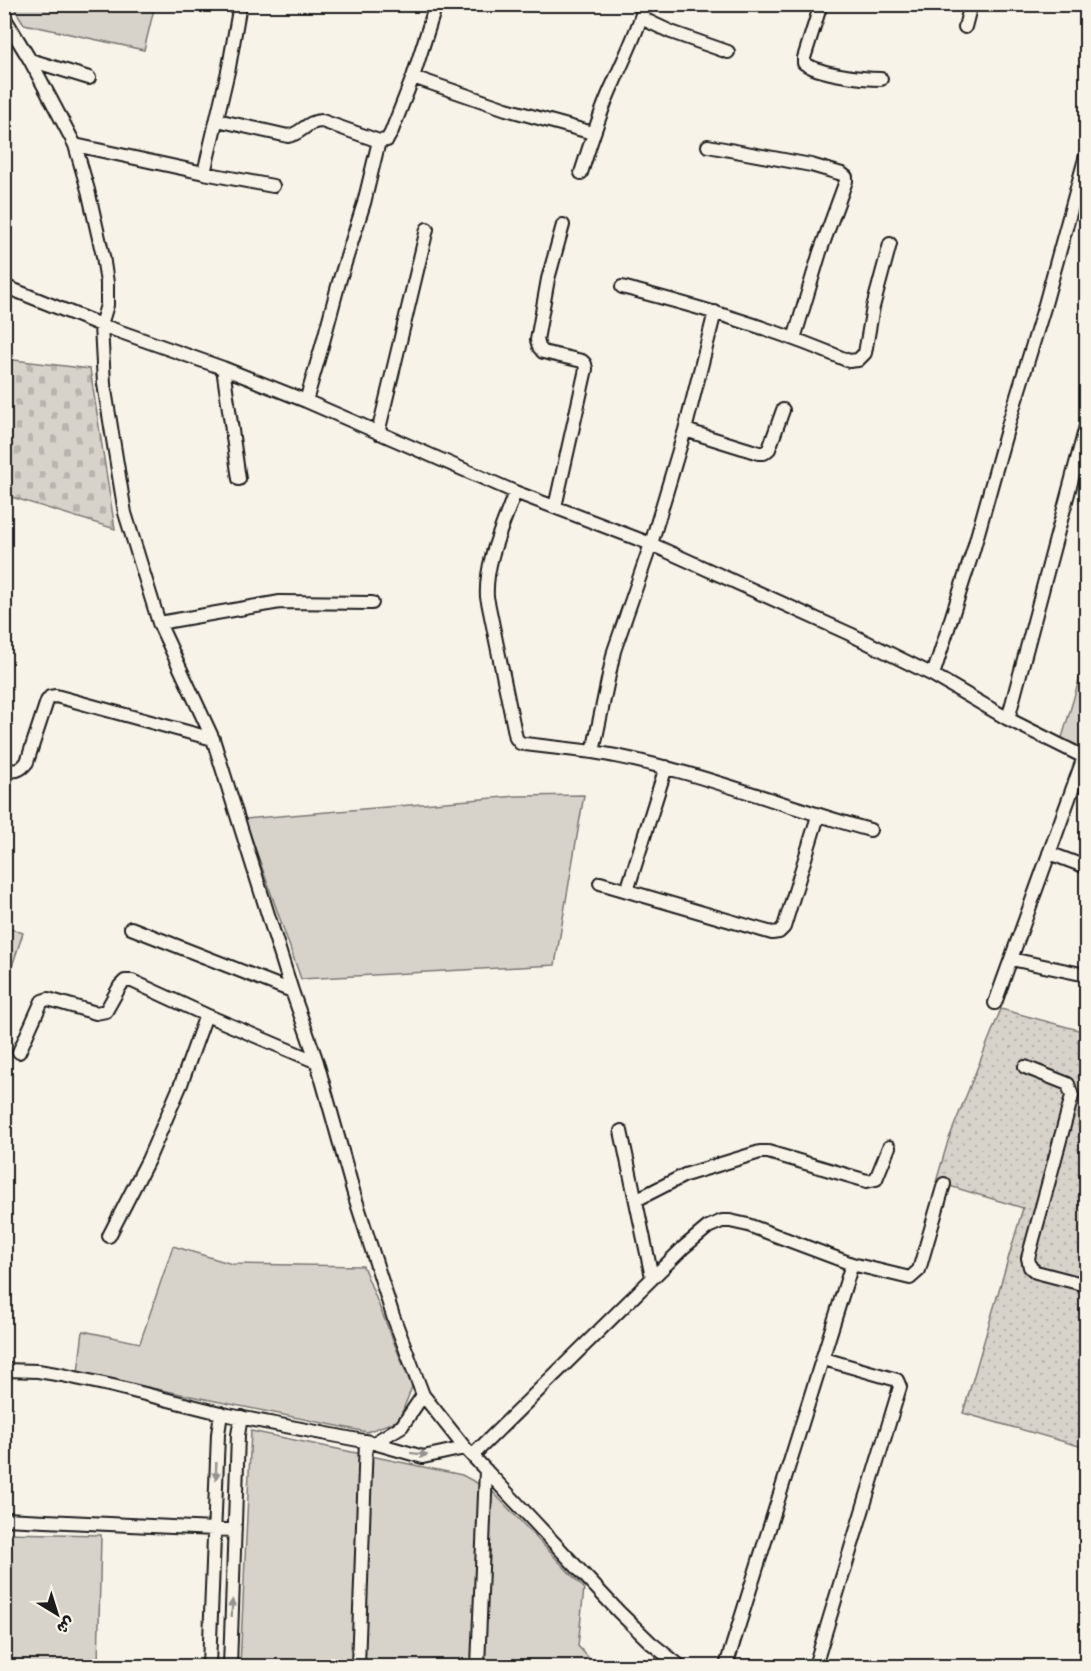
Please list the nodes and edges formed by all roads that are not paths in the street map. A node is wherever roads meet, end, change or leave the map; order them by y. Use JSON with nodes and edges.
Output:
{"nodes":[{"id":1,"x":240,"y":4,"type":"edge"},
{"id":2,"x":645,"y":4,"type":"edge"},
{"id":3,"x":821,"y":4,"type":"edge"},
{"id":4,"x":971,"y":4,"type":"edge"},
{"id":5,"x":433,"y":14,"type":"dead end"},
{"id":6,"x":4,"y":17,"type":"edge"},
{"id":7,"x":641,"y":18,"type":"junction"},
{"id":8,"x":965,"y":27,"type":"dead end"},
{"id":9,"x":728,"y":52,"type":"dead end"},
{"id":10,"x":30,"y":60,"type":"junction"},
{"id":11,"x":413,"y":77,"type":"junction"},
{"id":12,"x":89,"y":78,"type":"dead end"},
{"id":13,"x":881,"y":79,"type":"dead end"},
{"id":14,"x":217,"y":120,"type":"junction"},
{"id":15,"x":593,"y":132,"type":"junction"},
{"id":16,"x":379,"y":141,"type":"junction"},
{"id":17,"x":75,"y":145,"type":"junction"},
{"id":18,"x":708,"y":146,"type":"dead end"},
{"id":19,"x":1086,"y":155,"type":"edge"},
{"id":20,"x":204,"y":173,"type":"junction"},
{"id":21,"x":581,"y":173,"type":"dead end"},
{"id":22,"x":273,"y":186,"type":"dead end"},
{"id":23,"x":563,"y":225,"type":"dead end"},
{"id":24,"x":427,"y":229,"type":"dead end"},
{"id":25,"x":890,"y":244,"type":"dead end"},
{"id":26,"x":4,"y":286,"type":"edge"},
{"id":27,"x":622,"y":286,"type":"dead end"},
{"id":28,"x":715,"y":312,"type":"junction"},
{"id":29,"x":101,"y":325,"type":"junction"},
{"id":30,"x":794,"y":339,"type":"junction"},
{"id":31,"x":223,"y":368,"type":"junction"},
{"id":32,"x":306,"y":401,"type":"junction"},
{"id":33,"x":783,"y":410,"type":"dead end"},
{"id":34,"x":1086,"y":426,"type":"edge"},
{"id":35,"x":686,"y":430,"type":"junction"},
{"id":36,"x":378,"y":433,"type":"junction"},
{"id":37,"x":239,"y":479,"type":"dead end"},
{"id":38,"x":515,"y":492,"type":"junction"},
{"id":39,"x":555,"y":507,"type":"junction"},
{"id":40,"x":651,"y":544,"type":"junction"},
{"id":41,"x":372,"y":603,"type":"dead end"},
{"id":42,"x":159,"y":623,"type":"junction"},
{"id":43,"x":933,"y":675,"type":"junction"},
{"id":44,"x":1008,"y":719,"type":"junction"},
{"id":45,"x":213,"y":739,"type":"junction"},
{"id":46,"x":593,"y":752,"type":"junction"},
{"id":47,"x":1085,"y":758,"type":"edge"},
{"id":48,"x":666,"y":767,"type":"junction"},
{"id":49,"x":4,"y":769,"type":"edge"},
{"id":50,"x":818,"y":816,"type":"junction"},
{"id":51,"x":870,"y":830,"type":"dead end"},
{"id":52,"x":1049,"y":853,"type":"junction"},
{"id":53,"x":1086,"y":867,"type":"edge"},
{"id":54,"x":600,"y":883,"type":"dead end"},
{"id":55,"x":627,"y":891,"type":"junction"},
{"id":56,"x":131,"y":928,"type":"dead end"},
{"id":57,"x":1011,"y":959,"type":"junction"},
{"id":58,"x":1086,"y":975,"type":"edge"},
{"id":59,"x":292,"y":992,"type":"junction"},
{"id":60,"x":995,"y":1003,"type":"dead end"},
{"id":61,"x":206,"y":1015,"type":"junction"},
{"id":62,"x":19,"y":1052,"type":"dead end"},
{"id":63,"x":317,"y":1062,"type":"junction"},
{"id":64,"x":1024,"y":1067,"type":"dead end"},
{"id":65,"x":621,"y":1131,"type":"dead end"},
{"id":66,"x":889,"y":1147,"type":"dead end"},
{"id":67,"x":944,"y":1184,"type":"dead end"},
{"id":68,"x":636,"y":1200,"type":"junction"},
{"id":69,"x":109,"y":1236,"type":"dead end"},
{"id":70,"x":852,"y":1264,"type":"junction"},
{"id":71,"x":652,"y":1277,"type":"junction"},
{"id":72,"x":1086,"y":1285,"type":"edge"},
{"id":73,"x":824,"y":1359,"type":"junction"},
{"id":74,"x":4,"y":1370,"type":"edge"},
{"id":75,"x":423,"y":1395,"type":"junction"},
{"id":76,"x":221,"y":1413,"type":"junction"},
{"id":77,"x":241,"y":1417,"type":"junction"},
{"id":78,"x":370,"y":1442,"type":"junction"},
{"id":79,"x":469,"y":1452,"type":"junction"},
{"id":80,"x":486,"y":1470,"type":"junction"},
{"id":81,"x":4,"y":1519,"type":"edge"},
{"id":82,"x":214,"y":1530,"type":"junction"},
{"id":83,"x":235,"y":1530,"type":"junction"},
{"id":84,"x":208,"y":1666,"type":"edge"},
{"id":85,"x":230,"y":1666,"type":"edge"},
{"id":86,"x":358,"y":1666,"type":"edge"},
{"id":87,"x":478,"y":1666,"type":"edge"},
{"id":88,"x":680,"y":1666,"type":"edge"},
{"id":89,"x":726,"y":1666,"type":"edge"},
{"id":90,"x":815,"y":1666,"type":"edge"}],
"edges":[{"from":1,"to":14,"type":"street"},
{"from":2,"to":7,"type":"street"},
{"from":3,"to":13,"type":"street"},
{"from":4,"to":8,"type":"street"},
{"from":5,"to":11,"type":"street"},
{"from":6,"to":10,"type":"street"},
{"from":7,"to":9,"type":"street"},
{"from":7,"to":15,"type":"street"},
{"from":10,"to":12,"type":"street"},
{"from":10,"to":17,"type":"street"},
{"from":11,"to":15,"type":"street"},
{"from":11,"to":16,"type":"street"},
{"from":14,"to":16,"type":"street"},
{"from":14,"to":20,"type":"street"},
{"from":15,"to":21,"type":"street"},
{"from":16,"to":32,"type":"street"},
{"from":17,"to":20,"type":"street"},
{"from":17,"to":29,"type":"street"},
{"from":18,"to":30,"type":"street"},
{"from":19,"to":43,"type":"street"},
{"from":20,"to":22,"type":"street"},
{"from":23,"to":39,"type":"street"},
{"from":24,"to":36,"type":"street"},
{"from":25,"to":30,"type":"street"},
{"from":26,"to":29,"type":"street"},
{"from":27,"to":28,"type":"street"},
{"from":28,"to":30,"type":"street"},
{"from":28,"to":35,"type":"street"},
{"from":29,"to":31,"type":"street"},
{"from":29,"to":42,"type":"street"},
{"from":31,"to":32,"type":"street"},
{"from":31,"to":37,"type":"street"},
{"from":32,"to":36,"type":"street"},
{"from":33,"to":35,"type":"street"},
{"from":34,"to":44,"type":"street"},
{"from":35,"to":40,"type":"street"},
{"from":36,"to":38,"type":"street"},
{"from":38,"to":39,"type":"street"},
{"from":38,"to":46,"type":"street"},
{"from":39,"to":40,"type":"street"},
{"from":40,"to":43,"type":"street"},
{"from":40,"to":46,"type":"street"},
{"from":41,"to":42,"type":"street"},
{"from":42,"to":45,"type":"street"},
{"from":43,"to":44,"type":"street"},
{"from":44,"to":47,"type":"street"},
{"from":45,"to":49,"type":"street"},
{"from":45,"to":59,"type":"street"},
{"from":46,"to":48,"type":"street"},
{"from":47,"to":52,"type":"street"},
{"from":48,"to":50,"type":"street"},
{"from":48,"to":55,"type":"street"},
{"from":50,"to":51,"type":"street"},
{"from":50,"to":55,"type":"street"},
{"from":52,"to":53,"type":"street"},
{"from":52,"to":57,"type":"street"},
{"from":54,"to":55,"type":"street"},
{"from":56,"to":59,"type":"street"},
{"from":57,"to":58,"type":"street"},
{"from":57,"to":60,"type":"street"},
{"from":59,"to":63,"type":"street"},
{"from":61,"to":62,"type":"street"},
{"from":61,"to":63,"type":"street"},
{"from":61,"to":69,"type":"street"},
{"from":63,"to":75,"type":"street"},
{"from":64,"to":72,"type":"street"},
{"from":65,"to":68,"type":"street"},
{"from":66,"to":68,"type":"street"},
{"from":67,"to":70,"type":"street"},
{"from":68,"to":71,"type":"street"},
{"from":70,"to":71,"type":"street"},
{"from":70,"to":73,"type":"street"},
{"from":71,"to":79,"type":"street"},
{"from":73,"to":89,"type":"street"},
{"from":73,"to":90,"type":"street"},
{"from":74,"to":76,"type":"street"},
{"from":75,"to":78,"type":"street"},
{"from":75,"to":79,"type":"street"},
{"from":76,"to":77,"type":"street"},
{"from":76,"to":82,"type":"street","one_way":true},
{"from":77,"to":78,"type":"street"},
{"from":77,"to":83,"type":"street"},
{"from":78,"to":79,"type":"street","one_way":true},
{"from":78,"to":86,"type":"street"},
{"from":79,"to":80,"type":"street"},
{"from":80,"to":87,"type":"street"},
{"from":80,"to":88,"type":"street"},
{"from":81,"to":82,"type":"street"},
{"from":82,"to":83,"type":"street"},
{"from":82,"to":84,"type":"street"},
{"from":85,"to":83,"type":"street","one_way":true}]}
